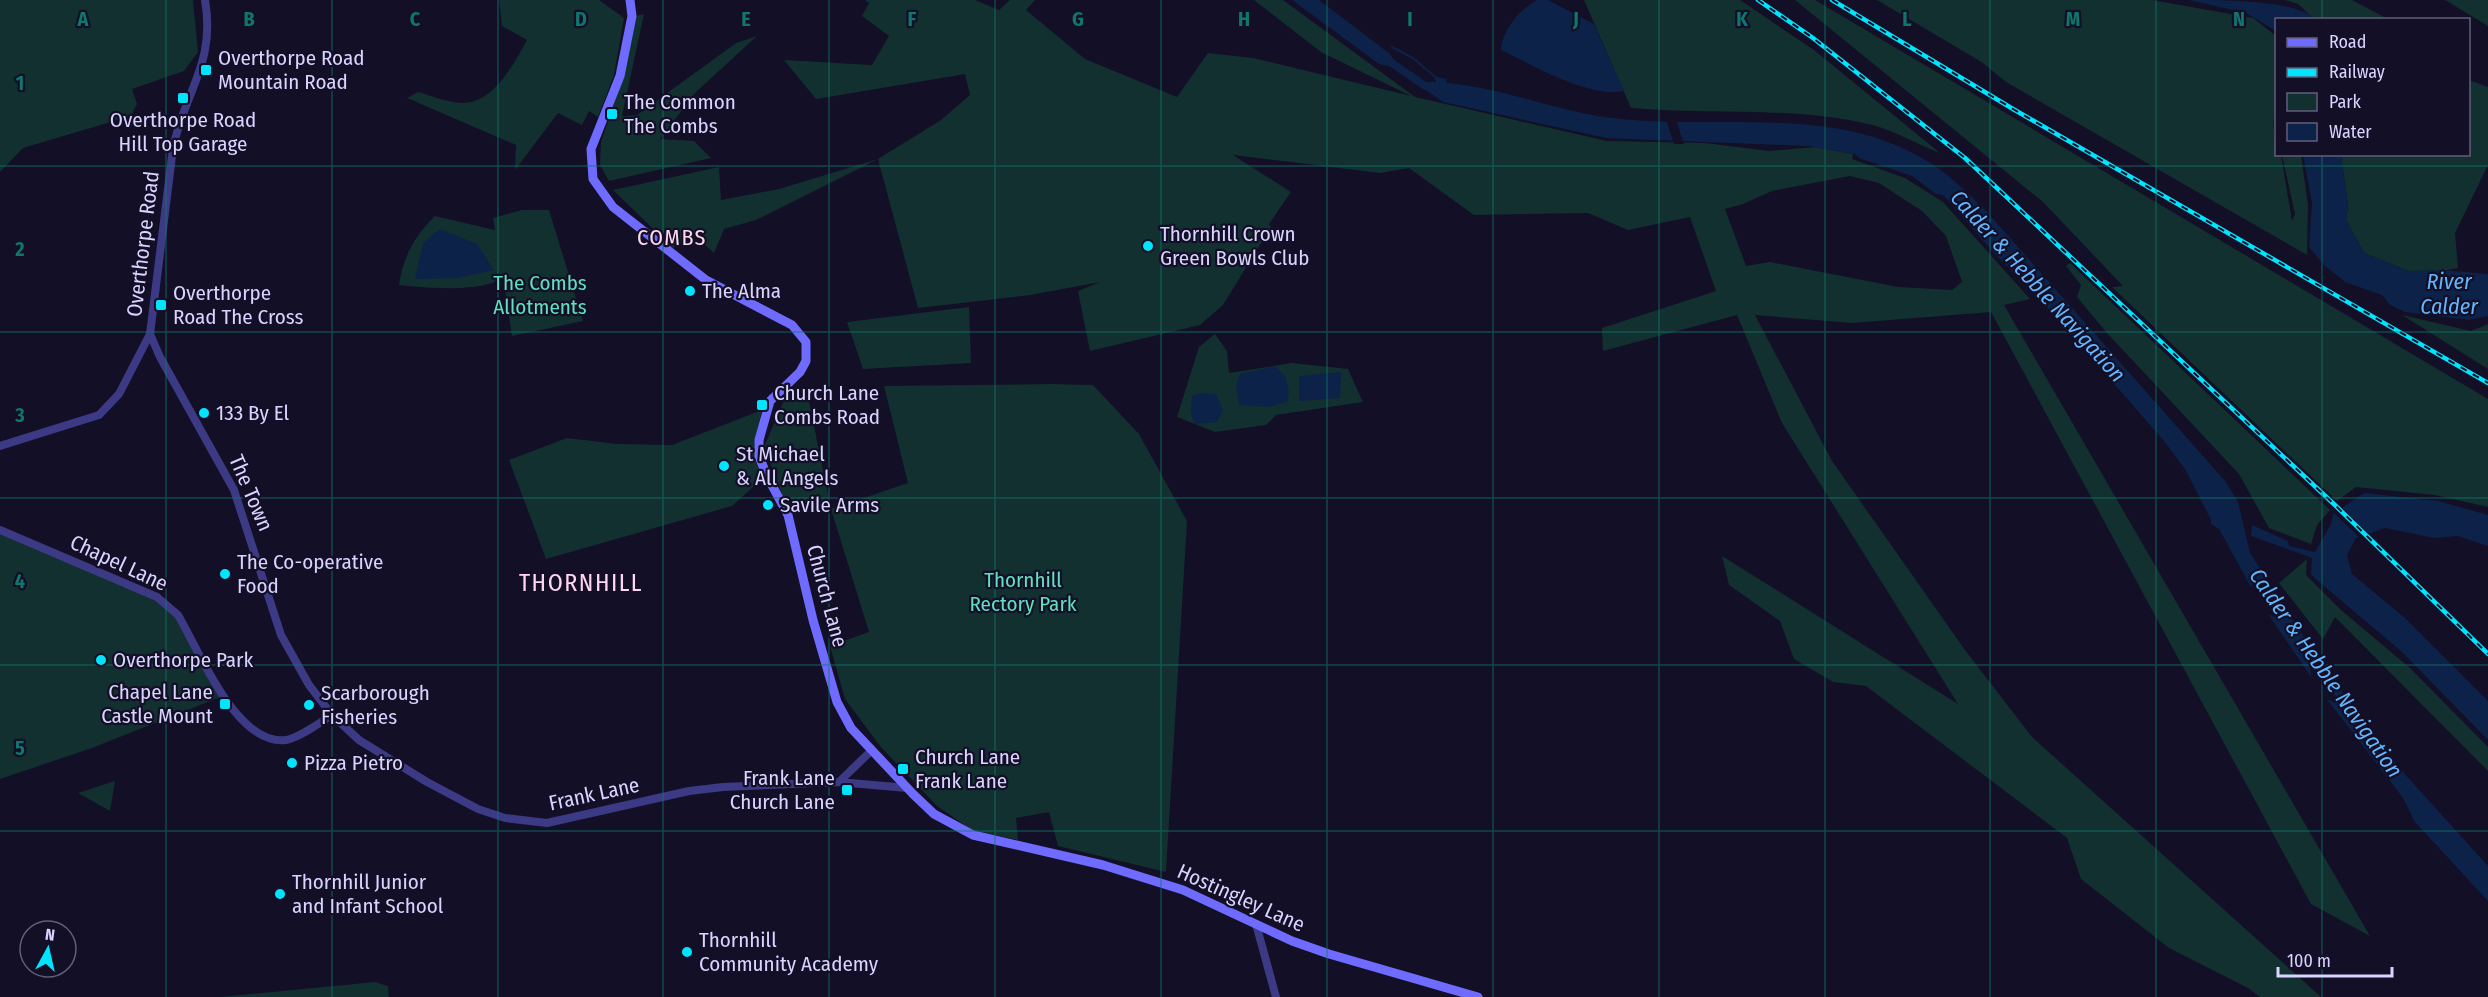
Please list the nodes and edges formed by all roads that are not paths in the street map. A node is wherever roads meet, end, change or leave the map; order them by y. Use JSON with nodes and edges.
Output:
{"nodes":[{"id":1,"x":205,"y":0,"type":"edge"},
{"id":2,"x":630,"y":0,"type":"edge"},
{"id":3,"x":150,"y":334,"type":"junction"},
{"id":4,"x":0,"y":446,"type":"edge"},
{"id":5,"x":0,"y":530,"type":"edge"},
{"id":6,"x":319,"y":701,"type":"joint"},
{"id":7,"x":332,"y":715,"type":"junction"},
{"id":8,"x":872,"y":750,"type":"junction"},
{"id":9,"x":839,"y":782,"type":"junction"},
{"id":10,"x":910,"y":791,"type":"junction"},
{"id":11,"x":1256,"y":924,"type":"junction"},
{"id":12,"x":1276,"y":997,"type":"edge"},
{"id":13,"x":1478,"y":997,"type":"edge"}],
"edges":[{"from":1,"to":3,"type":"street","name":"Overthorpe Road"},
{"from":2,"to":8,"type":"main road","name":"Church Lane"},
{"from":3,"to":4,"type":"street","name":"Overthorpe Road"},
{"from":3,"to":6,"type":"street","name":"The Town"},
{"from":5,"to":7,"type":"street","name":"Chapel Lane"},
{"from":6,"to":7,"type":"street","name":"Frank Lane"},
{"from":7,"to":9,"type":"street","name":"Frank Lane"},
{"from":8,"to":9,"type":"street"},
{"from":8,"to":10,"type":"main road","name":"Church Lane"},
{"from":9,"to":10,"type":"street","name":"Frank Lane"},
{"from":10,"to":11,"type":"main road","name":"Hostingley Lane"},
{"from":11,"to":12,"type":"street"},
{"from":11,"to":13,"type":"main road","name":"Hostingley Lane"}]}
